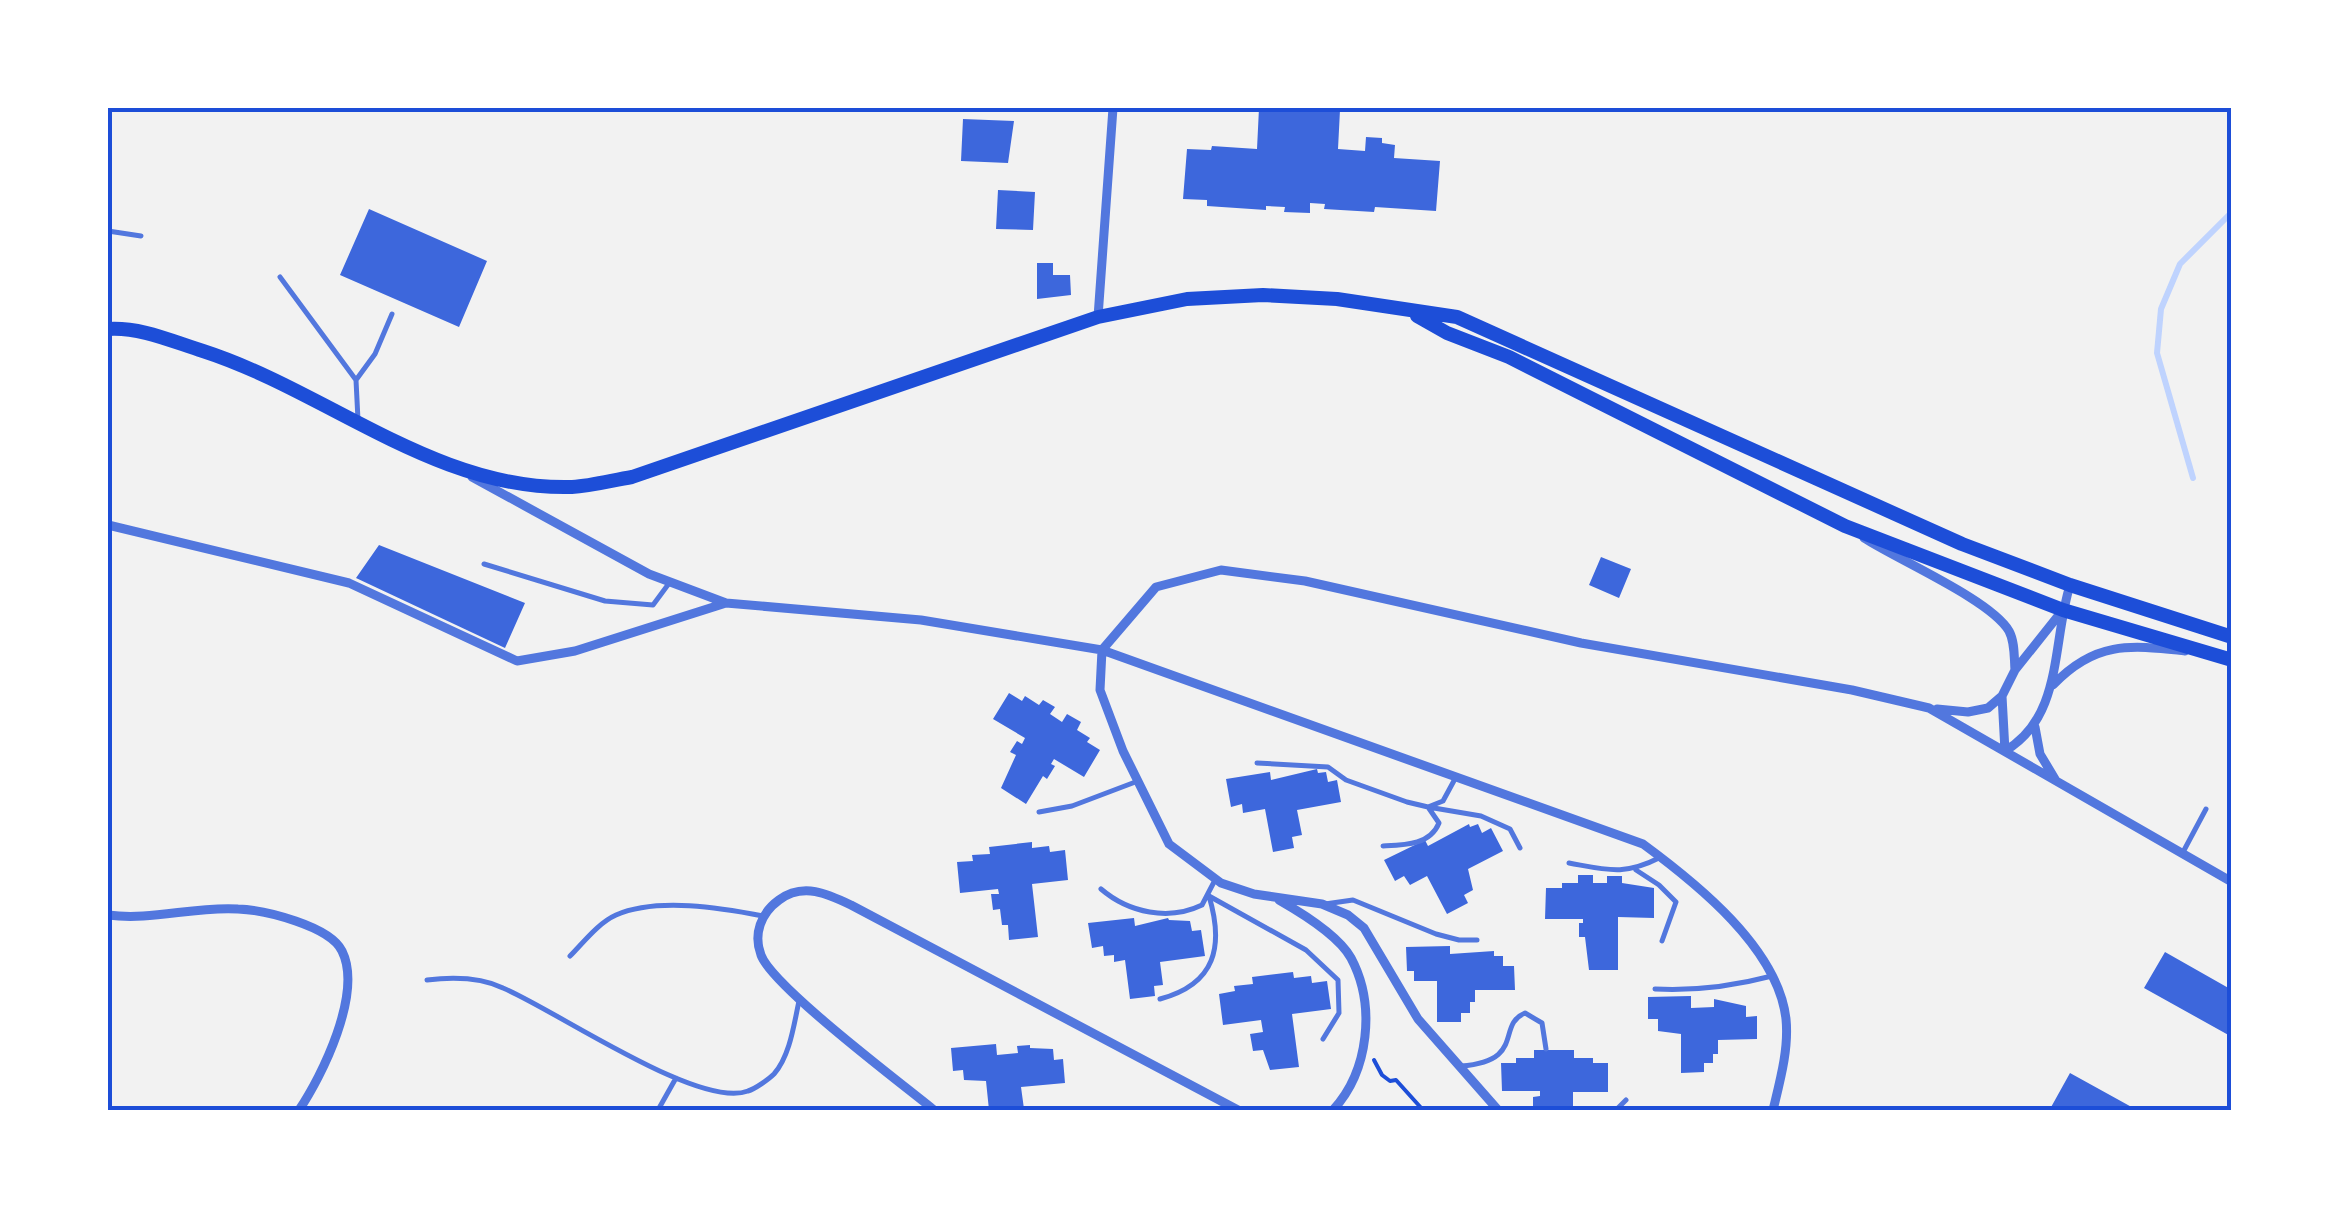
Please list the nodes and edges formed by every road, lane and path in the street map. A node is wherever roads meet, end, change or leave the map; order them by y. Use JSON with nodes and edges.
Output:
{"nodes":[{"id":1,"x":1113,"y":108,"type":"edge"},
{"id":2,"x":108,"y":231,"type":"edge"},
{"id":3,"x":141,"y":236,"type":"dead end"},
{"id":4,"x":280,"y":277,"type":"dead end"},
{"id":5,"x":1407,"y":311,"type":"junction"},
{"id":6,"x":392,"y":314,"type":"dead end"},
{"id":7,"x":1098,"y":318,"type":"junction"},
{"id":8,"x":108,"y":329,"type":"edge"},
{"id":9,"x":356,"y":380,"type":"junction"},
{"id":10,"x":358,"y":423,"type":"junction"},
{"id":11,"x":452,"y":466,"type":"junction"},
{"id":12,"x":108,"y":524,"type":"edge"},
{"id":13,"x":1845,"y":526,"type":"junction"},
{"id":14,"x":484,"y":564,"type":"dead end"},
{"id":15,"x":670,"y":582,"type":"junction"},
{"id":16,"x":2070,"y":586,"type":"junction"},
{"id":17,"x":726,"y":603,"type":"junction"},
{"id":18,"x":2062,"y":610,"type":"junction"},
{"id":19,"x":2232,"y":638,"type":"edge"},
{"id":20,"x":1102,"y":650,"type":"junction"},
{"id":21,"x":2203,"y":653,"type":"junction"},
{"id":22,"x":2232,"y":660,"type":"edge"},
{"id":23,"x":2015,"y":670,"type":"junction"},
{"id":24,"x":2051,"y":686,"type":"junction"},
{"id":25,"x":2002,"y":696,"type":"junction"},
{"id":26,"x":1929,"y":708,"type":"junction"},
{"id":27,"x":2035,"y":727,"type":"junction"},
{"id":28,"x":2005,"y":750,"type":"junction"},
{"id":29,"x":1257,"y":763,"type":"dead end"},
{"id":30,"x":1456,"y":777,"type":"junction"},
{"id":31,"x":1138,"y":781,"type":"junction"},
{"id":32,"x":2057,"y":782,"type":"junction"},
{"id":33,"x":1428,"y":807,"type":"junction"},
{"id":34,"x":2206,"y":809,"type":"dead end"},
{"id":35,"x":1039,"y":812,"type":"dead end"},
{"id":36,"x":1383,"y":846,"type":"dead end"},
{"id":37,"x":1520,"y":848,"type":"dead end"},
{"id":38,"x":2182,"y":854,"type":"junction"},
{"id":39,"x":1661,"y":857,"type":"junction"},
{"id":40,"x":1569,"y":863,"type":"dead end"},
{"id":41,"x":1636,"y":870,"type":"junction"},
{"id":42,"x":1215,"y":880,"type":"junction"},
{"id":43,"x":2232,"y":882,"type":"edge"},
{"id":44,"x":1101,"y":889,"type":"dead end"},
{"id":45,"x":1209,"y":896,"type":"junction"},
{"id":46,"x":1272,"y":896,"type":"junction"},
{"id":47,"x":1322,"y":904,"type":"junction"},
{"id":48,"x":108,"y":915,"type":"edge"},
{"id":49,"x":764,"y":916,"type":"junction"},
{"id":50,"x":1478,"y":940,"type":"dead end"},
{"id":51,"x":1662,"y":941,"type":"dead end"},
{"id":52,"x":570,"y":956,"type":"dead end"},
{"id":53,"x":1772,"y":976,"type":"junction"},
{"id":54,"x":428,"y":980,"type":"dead end"},
{"id":55,"x":1655,"y":988,"type":"dead end"},
{"id":56,"x":800,"y":998,"type":"junction"},
{"id":57,"x":1160,"y":998,"type":"dead end"},
{"id":58,"x":1323,"y":1040,"type":"dead end"},
{"id":59,"x":1364,"y":1048,"type":"junction"},
{"id":60,"x":1546,"y":1049,"type":"dead end"},
{"id":61,"x":1458,"y":1066,"type":"junction"},
{"id":62,"x":676,"y":1078,"type":"junction"},
{"id":63,"x":1626,"y":1100,"type":"dead end"},
{"id":64,"x":298,"y":1110,"type":"edge"},
{"id":65,"x":658,"y":1110,"type":"edge"},
{"id":66,"x":934,"y":1110,"type":"edge"},
{"id":67,"x":1238,"y":1110,"type":"edge"},
{"id":68,"x":1333,"y":1110,"type":"edge"},
{"id":69,"x":1422,"y":1110,"type":"edge"},
{"id":70,"x":1498,"y":1110,"type":"edge"},
{"id":71,"x":1616,"y":1110,"type":"edge"},
{"id":72,"x":1774,"y":1110,"type":"edge"}],
"edges":[{"from":1,"to":7,"type":"street"},
{"from":2,"to":3,"type":"lane"},
{"from":4,"to":9,"type":"lane"},
{"from":5,"to":7,"type":"main road"},
{"from":5,"to":13,"type":"main road"},
{"from":5,"to":16,"type":"main road"},
{"from":6,"to":9,"type":"lane"},
{"from":7,"to":11,"type":"main road"},
{"from":8,"to":10,"type":"main road"},
{"from":9,"to":10,"type":"lane"},
{"from":10,"to":11,"type":"main road"},
{"from":11,"to":15,"type":"street"},
{"from":12,"to":17,"type":"street"},
{"from":13,"to":18,"type":"main road"},
{"from":13,"to":23,"type":"street"},
{"from":14,"to":15,"type":"lane"},
{"from":15,"to":17,"type":"street"},
{"from":16,"to":18,"type":"street"},
{"from":16,"to":19,"type":"main road"},
{"from":17,"to":20,"type":"street"},
{"from":18,"to":21,"type":"main road"},
{"from":18,"to":23,"type":"street"},
{"from":18,"to":24,"type":"street"},
{"from":20,"to":26,"type":"street"},
{"from":20,"to":30,"type":"street"},
{"from":20,"to":31,"type":"street"},
{"from":21,"to":22,"type":"main road"},
{"from":21,"to":24,"type":"street"},
{"from":23,"to":25,"type":"street"},
{"from":24,"to":27,"type":"street"},
{"from":25,"to":26,"type":"street"},
{"from":25,"to":28,"type":"street"},
{"from":26,"to":28,"type":"street"},
{"from":27,"to":28,"type":"street"},
{"from":27,"to":32,"type":"street"},
{"from":28,"to":32,"type":"street"},
{"from":29,"to":33,"type":"lane"},
{"from":30,"to":33,"type":"lane"},
{"from":30,"to":39,"type":"street"},
{"from":31,"to":35,"type":"lane"},
{"from":31,"to":42,"type":"street"},
{"from":32,"to":38,"type":"street"},
{"from":33,"to":36,"type":"lane"},
{"from":33,"to":37,"type":"lane"},
{"from":34,"to":38,"type":"lane"},
{"from":38,"to":43,"type":"street"},
{"from":39,"to":41,"type":"lane"},
{"from":39,"to":53,"type":"street"},
{"from":40,"to":41,"type":"lane"},
{"from":41,"to":51,"type":"lane"},
{"from":42,"to":45,"type":"lane"},
{"from":42,"to":46,"type":"street"},
{"from":44,"to":45,"type":"lane"},
{"from":45,"to":57,"type":"lane"},
{"from":45,"to":58,"type":"lane"},
{"from":46,"to":47,"type":"street"},
{"from":46,"to":59,"type":"street"},
{"from":47,"to":50,"type":"lane"},
{"from":47,"to":61,"type":"street"},
{"from":48,"to":64,"type":"street"},
{"from":49,"to":52,"type":"lane"},
{"from":49,"to":56,"type":"street"},
{"from":49,"to":67,"type":"street"},
{"from":53,"to":55,"type":"lane"},
{"from":53,"to":72,"type":"street"},
{"from":54,"to":62,"type":"lane"},
{"from":56,"to":62,"type":"lane"},
{"from":56,"to":66,"type":"street"},
{"from":59,"to":68,"type":"street"},
{"from":59,"to":69,"type":"path"},
{"from":60,"to":61,"type":"lane"},
{"from":61,"to":70,"type":"street"},
{"from":62,"to":65,"type":"lane"},
{"from":63,"to":71,"type":"lane"}]}
